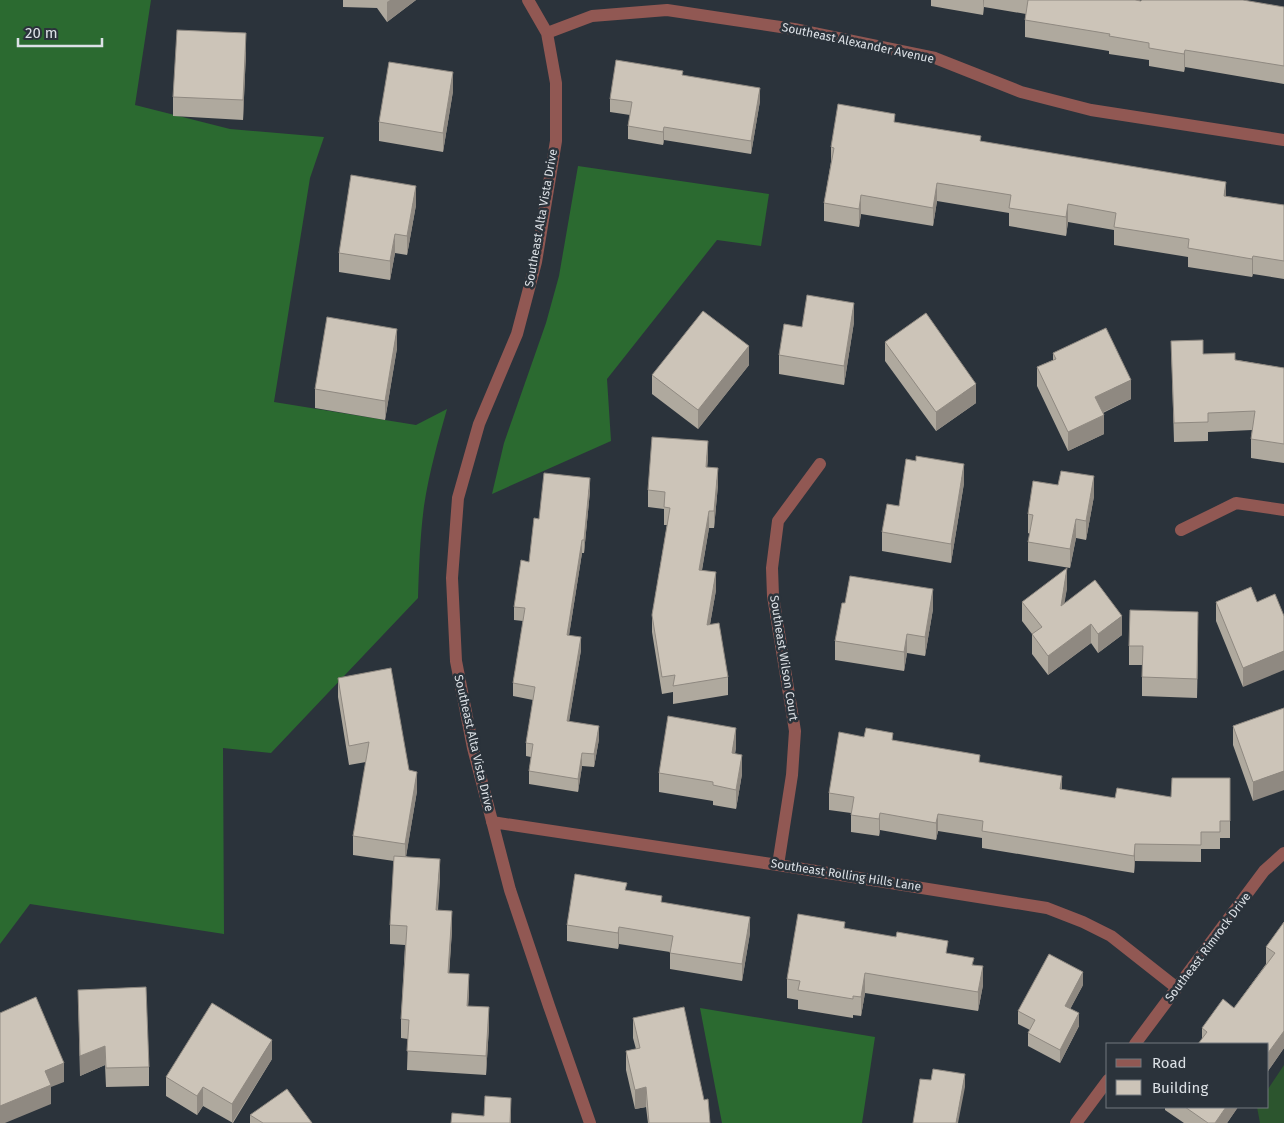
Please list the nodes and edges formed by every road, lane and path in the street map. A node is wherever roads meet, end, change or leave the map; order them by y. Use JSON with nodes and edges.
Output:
{"nodes":[{"id":1,"x":528,"y":0,"type":"edge"},
{"id":2,"x":547,"y":33,"type":"junction"},
{"id":3,"x":1284,"y":140,"type":"edge"},
{"id":4,"x":820,"y":464,"type":"dead end"},
{"id":5,"x":1284,"y":510,"type":"edge"},
{"id":6,"x":1181,"y":530,"type":"dead end"},
{"id":7,"x":492,"y":822,"type":"junction"},
{"id":8,"x":1284,"y":853,"type":"edge"},
{"id":9,"x":778,"y":864,"type":"junction"},
{"id":10,"x":1178,"y":988,"type":"junction"},
{"id":11,"x":1136,"y":1043,"type":"edge"},
{"id":12,"x":1106,"y":1083,"type":"edge"},
{"id":13,"x":590,"y":1123,"type":"edge"},
{"id":14,"x":1076,"y":1123,"type":"edge"}],
"edges":[{"from":1,"to":2,"type":"street","name":"Southeast Alta Vista Drive"},
{"from":2,"to":3,"type":"street","name":"Southeast Alexander Avenue"},
{"from":2,"to":7,"type":"street","name":"Southeast Alta Vista Drive"},
{"from":4,"to":9,"type":"street","name":"Southeast Wilson Court"},
{"from":5,"to":6,"type":"street"},
{"from":7,"to":9,"type":"street","name":"Southeast Rolling Hills Lane"},
{"from":7,"to":13,"type":"street","name":"Southeast Alta Vista Drive"},
{"from":8,"to":10,"type":"street","name":"Southeast Rimrock Drive"},
{"from":9,"to":10,"type":"street","name":"Southeast Rolling Hills Lane"},
{"from":10,"to":11,"type":"street","name":"Southeast Rimrock Drive"},
{"from":12,"to":14,"type":"street"}]}
